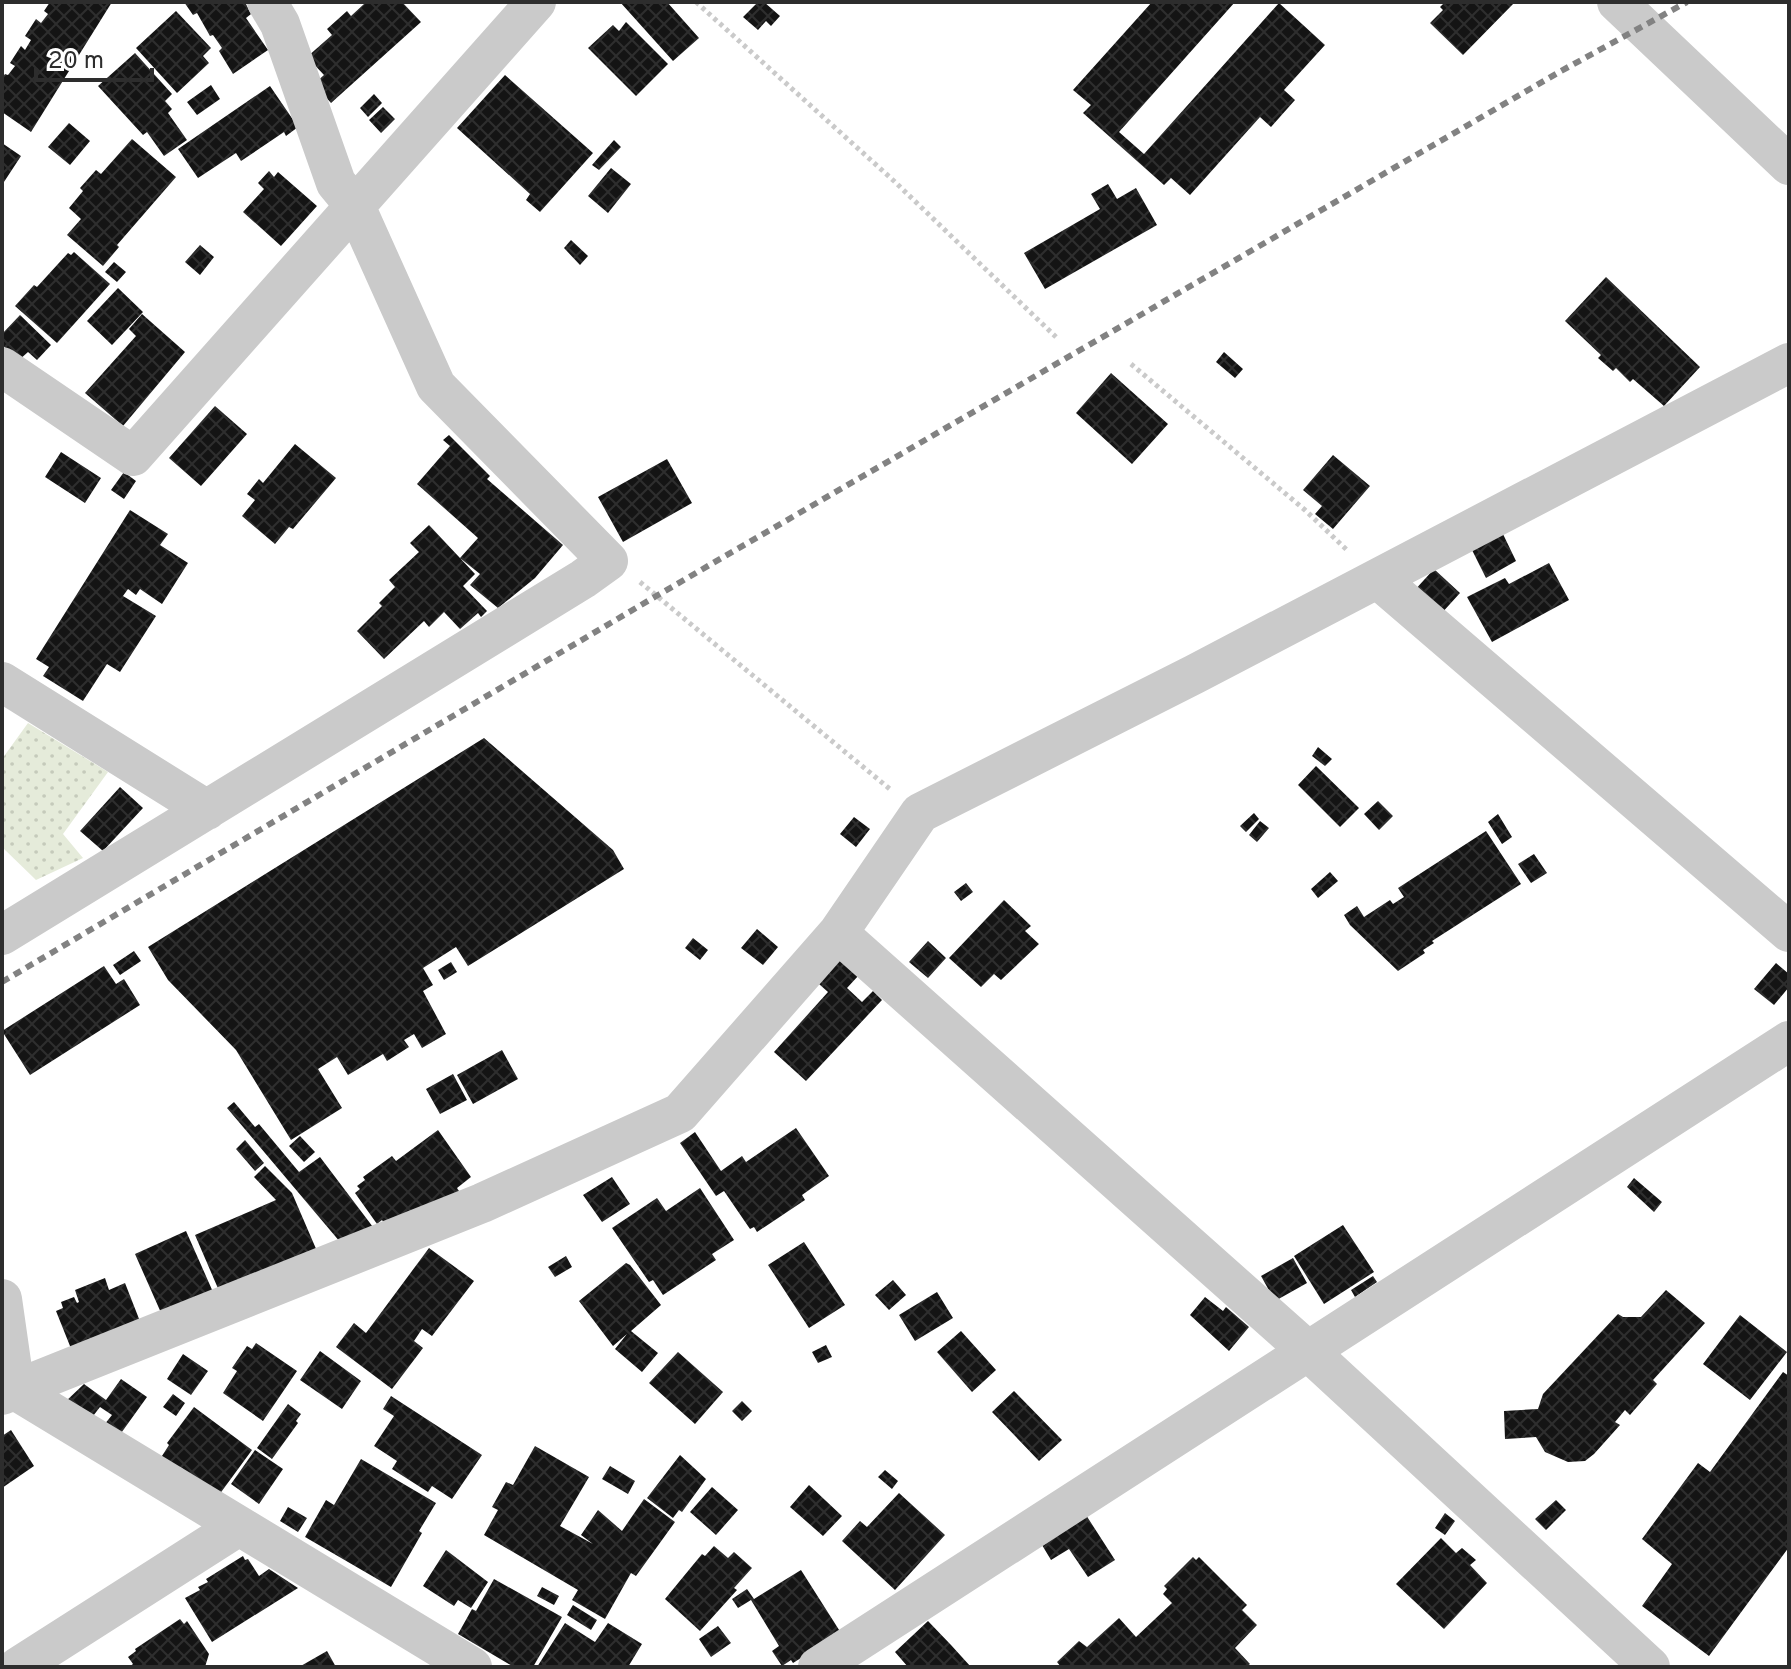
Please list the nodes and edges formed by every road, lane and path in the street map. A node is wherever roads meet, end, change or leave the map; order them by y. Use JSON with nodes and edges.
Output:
{"nodes":[{"id":1,"x":267,"y":2,"type":"edge"},
{"id":2,"x":536,"y":2,"type":"edge"},
{"id":3,"x":696,"y":2,"type":"edge"},
{"id":4,"x":1617,"y":2,"type":"edge"},
{"id":5,"x":1789,"y":165,"type":"edge"},
{"id":6,"x":355,"y":206,"type":"junction"},
{"id":7,"x":1056,"y":337,"type":"dead end"},
{"id":8,"x":1789,"y":363,"type":"edge"},
{"id":9,"x":1131,"y":364,"type":"dead end"},
{"id":10,"x":2,"y":367,"type":"edge"},
{"id":11,"x":608,"y":561,"type":"junction"},
{"id":12,"x":1378,"y":579,"type":"junction"},
{"id":13,"x":2,"y":682,"type":"edge"},
{"id":14,"x":207,"y":810,"type":"junction"},
{"id":15,"x":920,"y":813,"type":"junction"},
{"id":16,"x":1789,"y":932,"type":"edge"},
{"id":17,"x":838,"y":933,"type":"junction"},
{"id":18,"x":2,"y":935,"type":"edge"},
{"id":19,"x":1789,"y":1041,"type":"edge"},
{"id":20,"x":2,"y":1299,"type":"edge"},
{"id":21,"x":1309,"y":1352,"type":"junction"},
{"id":22,"x":8,"y":1393,"type":"edge"},
{"id":23,"x":239,"y":1526,"type":"junction"},
{"id":24,"x":18,"y":1667,"type":"edge"},
{"id":25,"x":472,"y":1667,"type":"edge"},
{"id":26,"x":818,"y":1667,"type":"edge"},
{"id":27,"x":1650,"y":1667,"type":"edge"}],
"edges":[{"from":1,"to":6,"type":"street"},
{"from":2,"to":6,"type":"street"},
{"from":3,"to":7,"type":"path"},
{"from":4,"to":5,"type":"street"},
{"from":6,"to":10,"type":"street"},
{"from":6,"to":11,"type":"street"},
{"from":8,"to":12,"type":"street"},
{"from":9,"to":12,"type":"path"},
{"from":11,"to":14,"type":"street"},
{"from":11,"to":15,"type":"path"},
{"from":12,"to":15,"type":"street"},
{"from":12,"to":16,"type":"street"},
{"from":13,"to":14,"type":"street"},
{"from":14,"to":18,"type":"street"},
{"from":15,"to":17,"type":"street"},
{"from":17,"to":21,"type":"street"},
{"from":17,"to":22,"type":"street"},
{"from":19,"to":21,"type":"street"},
{"from":20,"to":22,"type":"street"},
{"from":21,"to":26,"type":"street"},
{"from":21,"to":27,"type":"street"},
{"from":22,"to":23,"type":"street"},
{"from":23,"to":24,"type":"street"},
{"from":23,"to":25,"type":"street"}]}
